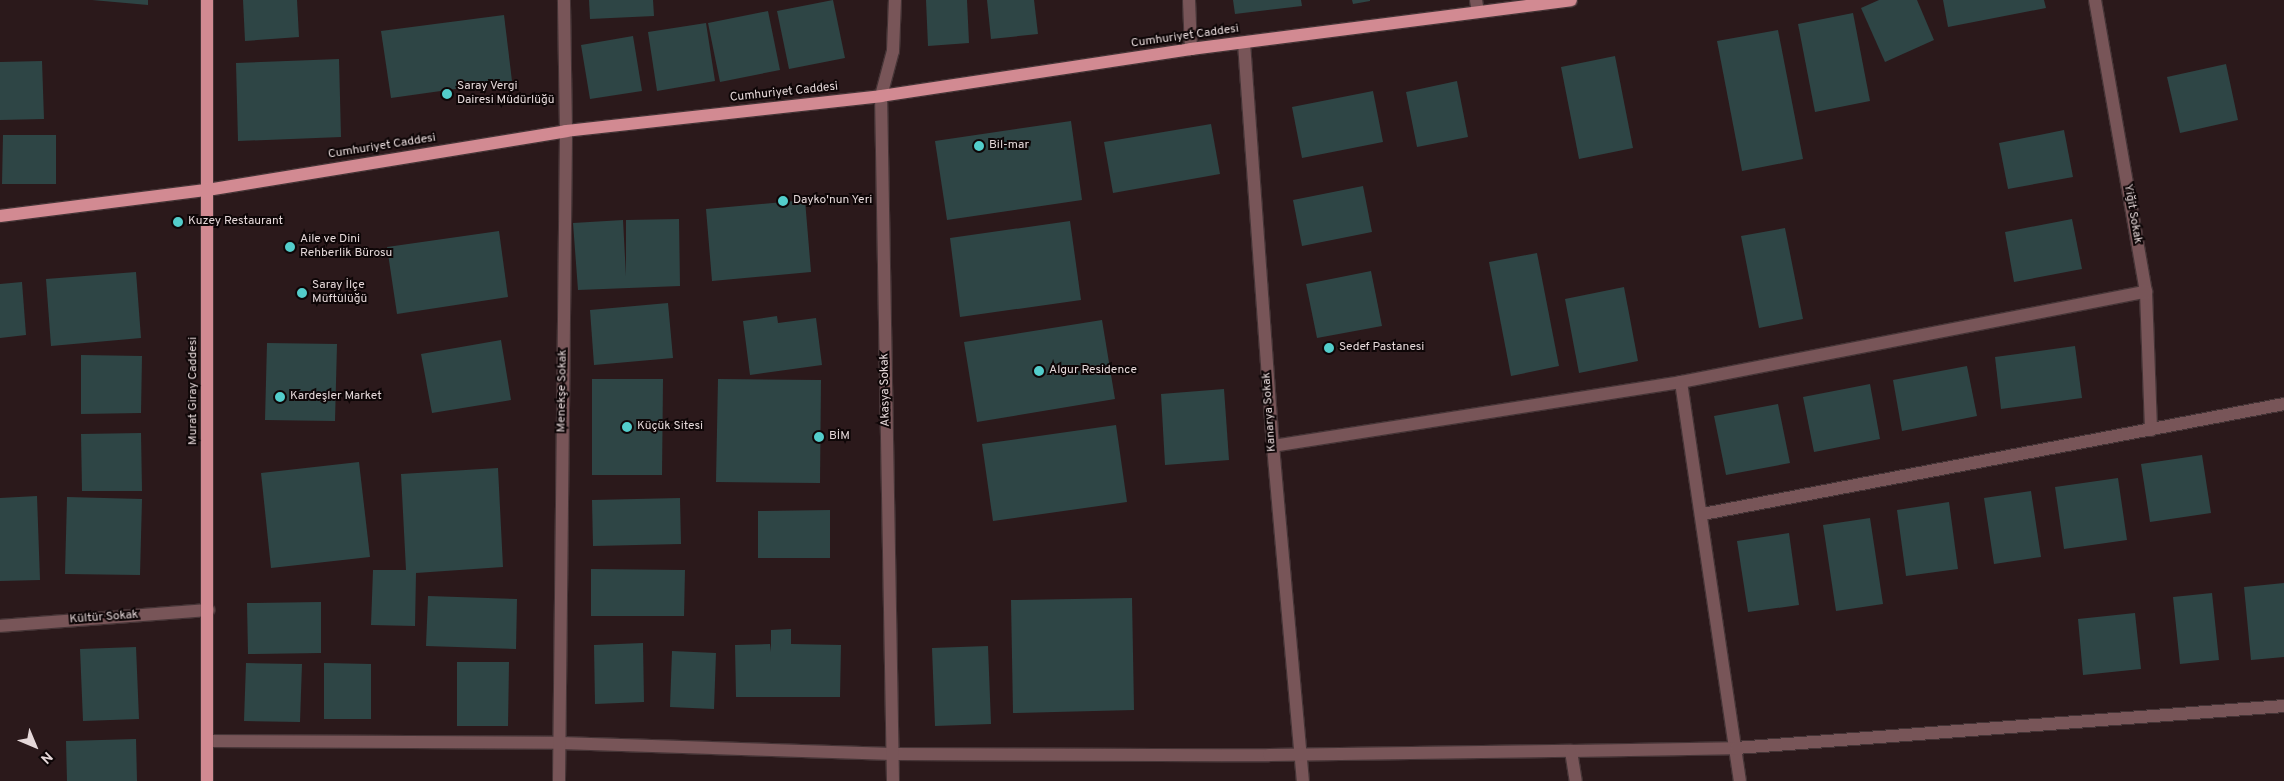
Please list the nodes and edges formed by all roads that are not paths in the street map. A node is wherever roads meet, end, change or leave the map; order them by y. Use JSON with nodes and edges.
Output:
{"nodes":[{"id":1,"x":207,"y":0,"type":"edge"},
{"id":2,"x":564,"y":0,"type":"edge"},
{"id":3,"x":895,"y":0,"type":"edge"},
{"id":4,"x":1189,"y":0,"type":"edge"},
{"id":5,"x":1571,"y":0,"type":"edge"},
{"id":6,"x":2095,"y":0,"type":"edge"},
{"id":7,"x":1477,"y":6,"type":"edge"},
{"id":8,"x":1244,"y":43,"type":"junction"},
{"id":9,"x":1191,"y":49,"type":"junction"},
{"id":10,"x":881,"y":96,"type":"junction"},
{"id":11,"x":566,"y":131,"type":"junction"},
{"id":12,"x":207,"y":190,"type":"junction"},
{"id":13,"x":0,"y":216,"type":"edge"},
{"id":14,"x":2146,"y":292,"type":"junction"},
{"id":15,"x":1680,"y":382,"type":"junction"},
{"id":16,"x":2284,"y":404,"type":"edge"},
{"id":17,"x":2151,"y":430,"type":"junction"},
{"id":18,"x":1273,"y":446,"type":"junction"},
{"id":19,"x":1702,"y":514,"type":"junction"},
{"id":20,"x":208,"y":610,"type":"junction"},
{"id":21,"x":0,"y":626,"type":"edge"},
{"id":22,"x":2284,"y":706,"type":"edge"},
{"id":23,"x":208,"y":742,"type":"junction"},
{"id":24,"x":560,"y":743,"type":"junction"},
{"id":25,"x":1736,"y":748,"type":"junction"},
{"id":26,"x":1571,"y":751,"type":"junction"},
{"id":27,"x":1301,"y":753,"type":"junction"},
{"id":28,"x":893,"y":754,"type":"junction"},
{"id":29,"x":207,"y":781,"type":"edge"},
{"id":30,"x":559,"y":781,"type":"edge"},
{"id":31,"x":893,"y":781,"type":"edge"},
{"id":32,"x":1303,"y":781,"type":"edge"},
{"id":33,"x":1576,"y":781,"type":"edge"},
{"id":34,"x":1740,"y":781,"type":"edge"}],
"edges":[{"from":1,"to":12,"type":"main road","name":"Murat Giray Caddesi"},
{"from":2,"to":11,"type":"street","name":"Menekşe Sokak"},
{"from":3,"to":10,"type":"street","name":"Akasya Sokak"},
{"from":4,"to":9,"type":"street"},
{"from":5,"to":7,"type":"main road","name":"Cumhuriyet Caddesi"},
{"from":6,"to":14,"type":"street","name":"Yiğit Sokak"},
{"from":7,"to":8,"type":"main road","name":"Cumhuriyet Caddesi"},
{"from":8,"to":9,"type":"main road","name":"Cumhuriyet Caddesi"},
{"from":8,"to":18,"type":"street","name":"Kanarya Sokak"},
{"from":9,"to":10,"type":"main road","name":"Cumhuriyet Caddesi"},
{"from":10,"to":11,"type":"main road","name":"Cumhuriyet Caddesi"},
{"from":10,"to":28,"type":"street","name":"Akasya Sokak"},
{"from":11,"to":12,"type":"main road","name":"Cumhuriyet Caddesi"},
{"from":11,"to":24,"type":"street","name":"Menekşe Sokak"},
{"from":12,"to":13,"type":"main road","name":"Cumhuriyet Caddesi"},
{"from":12,"to":20,"type":"main road","name":"Murat Giray Caddesi"},
{"from":14,"to":15,"type":"street"},
{"from":14,"to":17,"type":"street","name":"Yiğit Sokak"},
{"from":15,"to":18,"type":"street"},
{"from":15,"to":19,"type":"street"},
{"from":16,"to":17,"type":"street"},
{"from":17,"to":19,"type":"street"},
{"from":18,"to":27,"type":"street","name":"Kanarya Sokak"},
{"from":19,"to":25,"type":"street"},
{"from":20,"to":21,"type":"street","name":"Kültür Sokak"},
{"from":20,"to":23,"type":"main road","name":"Murat Giray Caddesi"},
{"from":22,"to":25,"type":"street"},
{"from":23,"to":24,"type":"street"},
{"from":23,"to":29,"type":"main road","name":"Murat Giray Caddesi"},
{"from":24,"to":28,"type":"street"},
{"from":24,"to":30,"type":"street","name":"Menekşe Sokak"},
{"from":25,"to":26,"type":"street"},
{"from":25,"to":34,"type":"street"},
{"from":26,"to":27,"type":"street"},
{"from":26,"to":33,"type":"street"},
{"from":27,"to":28,"type":"street"},
{"from":27,"to":32,"type":"street","name":"Kanarya Sokak"},
{"from":28,"to":31,"type":"street","name":"Akasya Sokak"}]}
